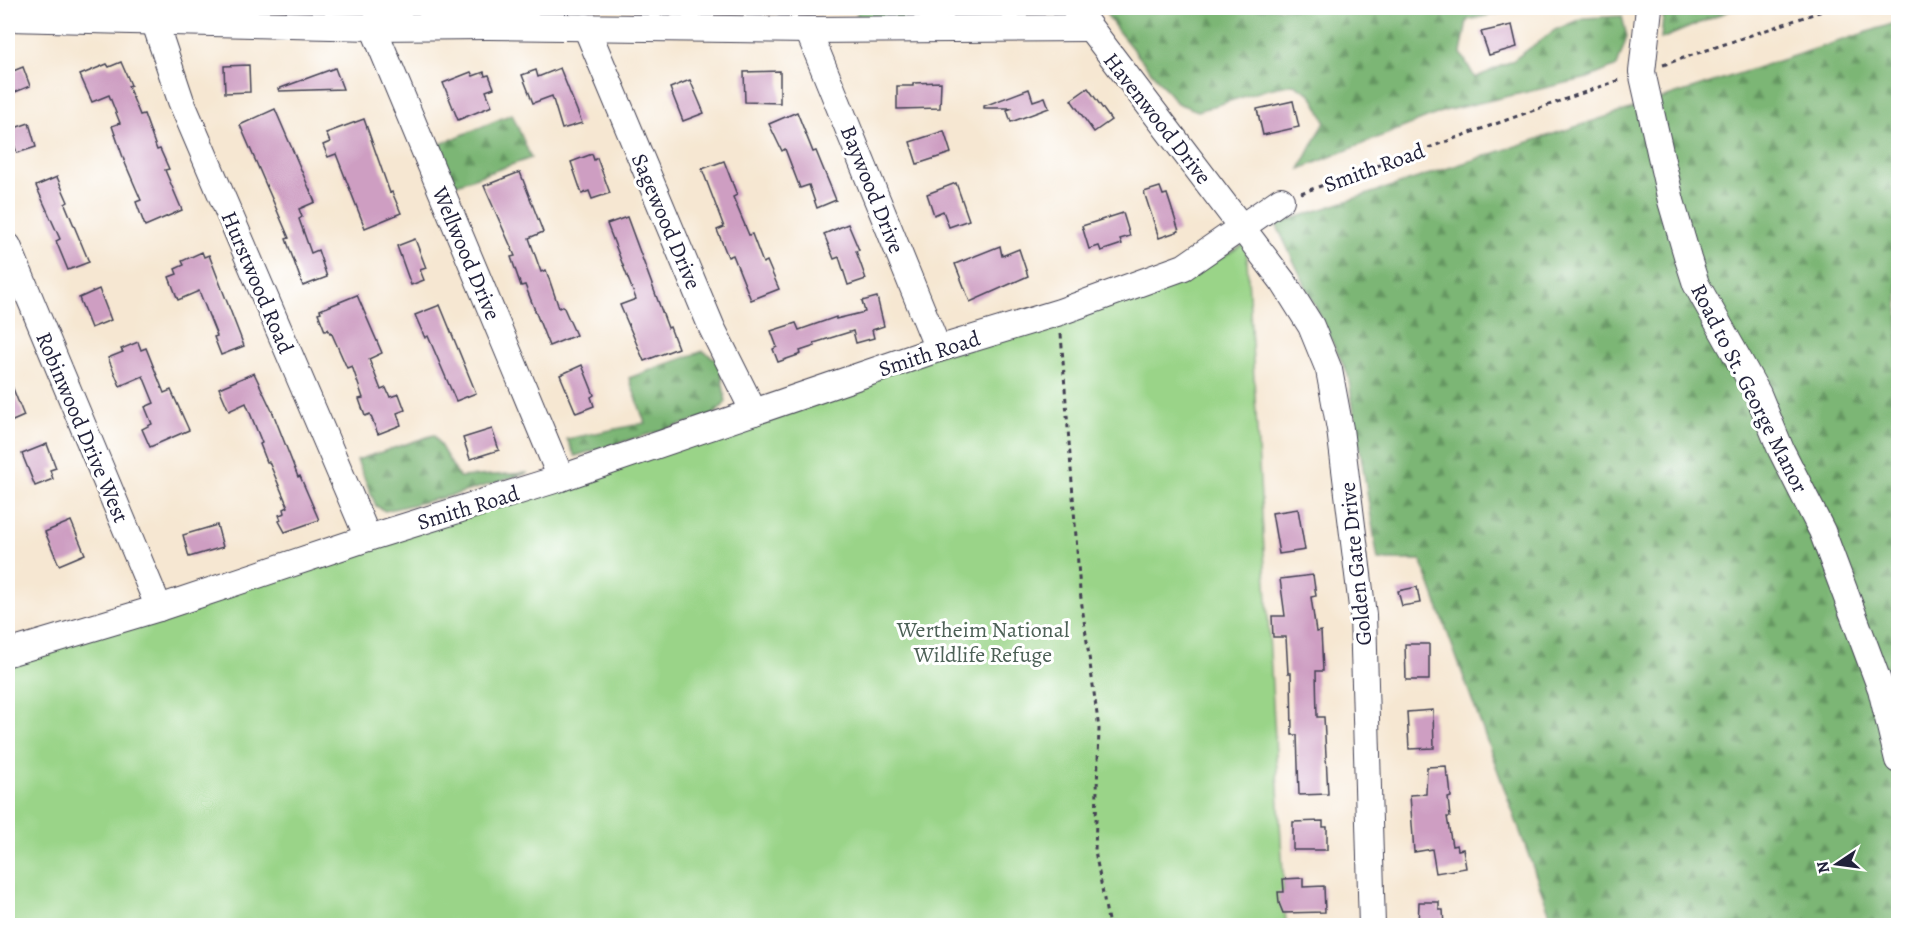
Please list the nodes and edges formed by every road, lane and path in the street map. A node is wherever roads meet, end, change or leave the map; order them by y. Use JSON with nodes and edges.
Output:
{"nodes":[{"id":1,"x":1648,"y":8,"type":"edge"},
{"id":2,"x":1831,"y":8,"type":"edge"},
{"id":3,"x":8,"y":18,"type":"edge"},
{"id":4,"x":1082,"y":18,"type":"edge"},
{"id":5,"x":155,"y":23,"type":"junction"},
{"id":6,"x":373,"y":27,"type":"junction"},
{"id":7,"x":586,"y":27,"type":"junction"},
{"id":8,"x":808,"y":30,"type":"junction"},
{"id":9,"x":1642,"y":72,"type":"junction"},
{"id":10,"x":1281,"y":200,"type":"joint"},
{"id":11,"x":1243,"y":228,"type":"junction"},
{"id":12,"x":8,"y":246,"type":"edge"},
{"id":13,"x":1060,"y":312,"type":"junction"},
{"id":14,"x":938,"y":349,"type":"junction"},
{"id":15,"x":754,"y":412,"type":"junction"},
{"id":16,"x":561,"y":478,"type":"junction"},
{"id":17,"x":368,"y":538,"type":"junction"},
{"id":18,"x":159,"y":608,"type":"junction"},
{"id":19,"x":8,"y":653,"type":"edge"},
{"id":20,"x":1899,"y":760,"type":"edge"},
{"id":21,"x":1109,"y":926,"type":"edge"},
{"id":22,"x":1372,"y":926,"type":"edge"}],
"edges":[{"from":1,"to":9,"type":"street","name":"Road to St. George Manor"},
{"from":2,"to":9,"type":"path","name":"Smith Road"},
{"from":3,"to":5,"type":"street"},
{"from":4,"to":8,"type":"street"},
{"from":4,"to":11,"type":"street","name":"Havenwood Drive"},
{"from":5,"to":6,"type":"street"},
{"from":5,"to":17,"type":"street","name":"Hurstwood Road"},
{"from":6,"to":7,"type":"street"},
{"from":6,"to":16,"type":"street","name":"Wellwood Drive"},
{"from":7,"to":8,"type":"street"},
{"from":7,"to":15,"type":"street","name":"Sagewood Drive"},
{"from":8,"to":14,"type":"street","name":"Baywood Drive"},
{"from":9,"to":10,"type":"path","name":"Smith Road"},
{"from":9,"to":20,"type":"street","name":"Road to St. George Manor"},
{"from":10,"to":11,"type":"street","name":"Smith Road"},
{"from":11,"to":13,"type":"street","name":"Smith Road"},
{"from":11,"to":22,"type":"street","name":"Golden Gate Drive"},
{"from":12,"to":18,"type":"street","name":"Robinwood Drive West"},
{"from":13,"to":14,"type":"street","name":"Smith Road"},
{"from":13,"to":21,"type":"path"},
{"from":14,"to":15,"type":"street","name":"Smith Road"},
{"from":15,"to":16,"type":"street","name":"Smith Road"},
{"from":16,"to":17,"type":"street","name":"Smith Road"},
{"from":17,"to":18,"type":"street","name":"Smith Road"},
{"from":18,"to":19,"type":"street","name":"Smith Road"}]}
